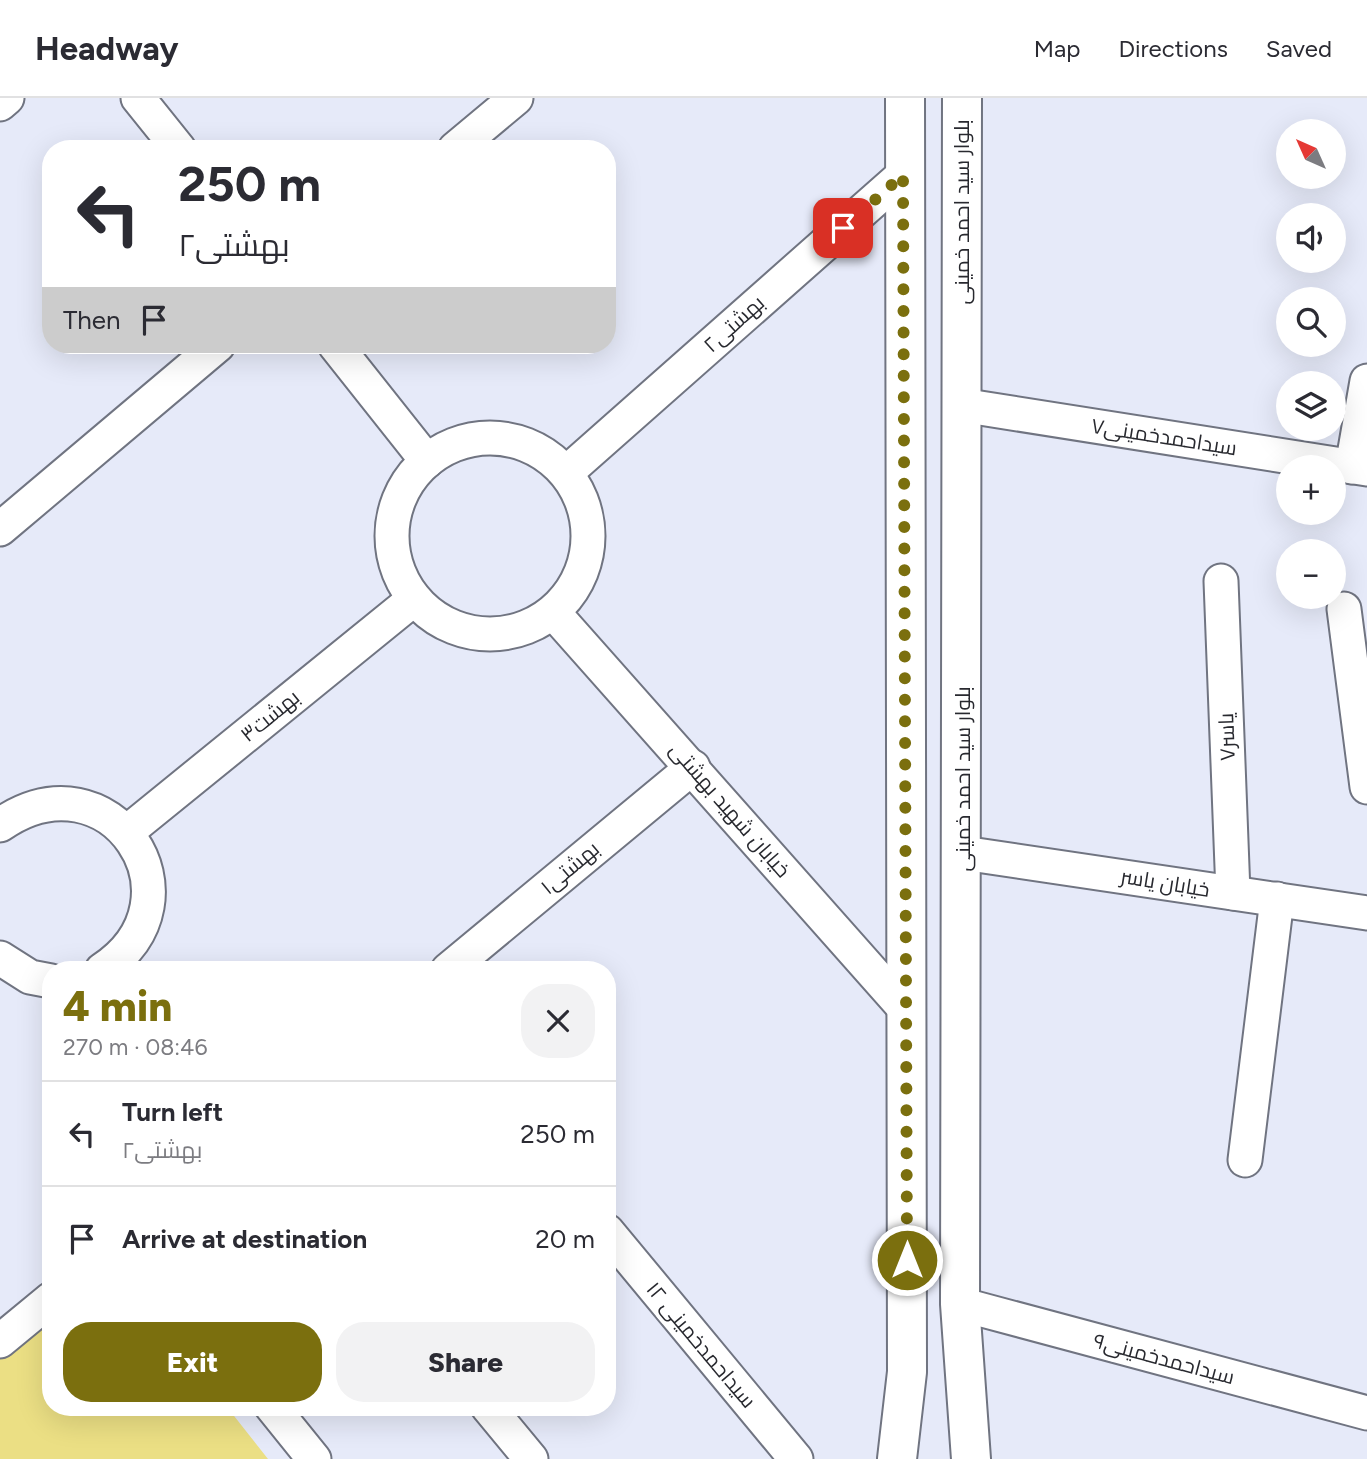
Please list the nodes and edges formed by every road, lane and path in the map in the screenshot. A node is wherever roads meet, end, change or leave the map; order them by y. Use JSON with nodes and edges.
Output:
{"nodes":[{"id":1,"x":7,"y":98,"type":"edge"},
{"id":2,"x":138,"y":98,"type":"edge"},
{"id":3,"x":516,"y":98,"type":"edge"},
{"id":4,"x":905,"y":98,"type":"edge"},
{"id":5,"x":962,"y":98,"type":"edge"},
{"id":6,"x":0,"y":104,"type":"edge"},
{"id":7,"x":172,"y":140,"type":"edge"},
{"id":8,"x":466,"y":140,"type":"edge"},
{"id":9,"x":903,"y":175,"type":"junction"},
{"id":10,"x":207,"y":354,"type":"edge"},
{"id":11,"x":342,"y":354,"type":"edge"},
{"id":12,"x":1367,"y":381,"type":"edge"},
{"id":13,"x":961,"y":405,"type":"junction"},
{"id":14,"x":427,"y":460,"type":"junction"},
{"id":15,"x":1360,"y":468,"type":"edge"},
{"id":16,"x":566,"y":473,"type":"junction"},
{"id":17,"x":0,"y":528,"type":"edge"},
{"id":18,"x":1221,"y":582,"type":"dead end"},
{"id":19,"x":414,"y":599,"type":"junction"},
{"id":20,"x":1344,"y":609,"type":"dead end"},
{"id":21,"x":552,"y":612,"type":"junction"},
{"id":22,"x":692,"y":767,"type":"junction"},
{"id":23,"x":1367,"y":787,"type":"edge"},
{"id":24,"x":0,"y":825,"type":"edge"},
{"id":25,"x":127,"y":832,"type":"junction"},
{"id":26,"x":963,"y":853,"type":"junction"},
{"id":27,"x":1233,"y":893,"type":"junction"},
{"id":28,"x":1277,"y":900,"type":"junction"},
{"id":29,"x":1367,"y":913,"type":"edge"},
{"id":30,"x":0,"y":958,"type":"edge"},
{"id":31,"x":120,"y":961,"type":"edge"},
{"id":32,"x":459,"y":961,"type":"edge"},
{"id":33,"x":42,"y":979,"type":"edge"},
{"id":34,"x":906,"y":1010,"type":"junction"},
{"id":35,"x":1245,"y":1160,"type":"dead end"},
{"id":36,"x":616,"y":1242,"type":"edge"},
{"id":37,"x":960,"y":1304,"type":"junction"},
{"id":38,"x":42,"y":1306,"type":"edge"},
{"id":39,"x":0,"y":1341,"type":"edge"},
{"id":40,"x":1367,"y":1413,"type":"edge"},
{"id":41,"x":279,"y":1416,"type":"edge"},
{"id":42,"x":495,"y":1416,"type":"edge"},
{"id":43,"x":314,"y":1459,"type":"edge"},
{"id":44,"x":531,"y":1459,"type":"edge"},
{"id":45,"x":796,"y":1459,"type":"edge"},
{"id":46,"x":897,"y":1459,"type":"edge"},
{"id":47,"x":971,"y":1459,"type":"edge"}],
"edges":[{"from":1,"to":6,"type":"street"},
{"from":2,"to":7,"type":"street"},
{"from":3,"to":8,"type":"street"},
{"from":4,"to":9,"type":"main road"},
{"from":5,"to":13,"type":"main road","name":"بلوار سید احمد خمینی"},
{"from":9,"to":16,"type":"street","name":"بهشتی۲"},
{"from":9,"to":34,"type":"main road"},
{"from":10,"to":17,"type":"street"},
{"from":11,"to":14,"type":"street"},
{"from":12,"to":15,"type":"street"},
{"from":13,"to":15,"type":"street","name":"سیداحمدخمینی۷"},
{"from":13,"to":26,"type":"main road","name":"بلوار سید احمد خمینی"},
{"from":14,"to":16,"type":"street"},
{"from":14,"to":19,"type":"street"},
{"from":16,"to":21,"type":"street"},
{"from":18,"to":27,"type":"street","name":"یاسر۷"},
{"from":19,"to":21,"type":"street"},
{"from":19,"to":25,"type":"street","name":"بهشت۳"},
{"from":20,"to":23,"type":"street"},
{"from":21,"to":22,"type":"street","name":"خیابان شهید بهشتی"},
{"from":22,"to":32,"type":"street","name":"بهشتی۱"},
{"from":22,"to":34,"type":"street","name":"خیابان شهید بهشتی"},
{"from":24,"to":25,"type":"street"},
{"from":25,"to":31,"type":"street"},
{"from":26,"to":27,"type":"street","name":"خیابان یاسر"},
{"from":26,"to":37,"type":"main road","name":"بلوار سید احمد خمینی"},
{"from":27,"to":28,"type":"street","name":"خیابان یاسر"},
{"from":28,"to":29,"type":"street","name":"خیابان یاسر"},
{"from":28,"to":35,"type":"street"},
{"from":30,"to":33,"type":"street"},
{"from":34,"to":46,"type":"main road"},
{"from":36,"to":45,"type":"street","name":"سیداحمدخمینی ۱۲"},
{"from":37,"to":40,"type":"street","name":"سیداحمدخمینی۹"},
{"from":37,"to":47,"type":"main road","name":"بلوار سید احمد خمینی"},
{"from":38,"to":39,"type":"street"},
{"from":41,"to":43,"type":"street"},
{"from":42,"to":44,"type":"street"}]}
